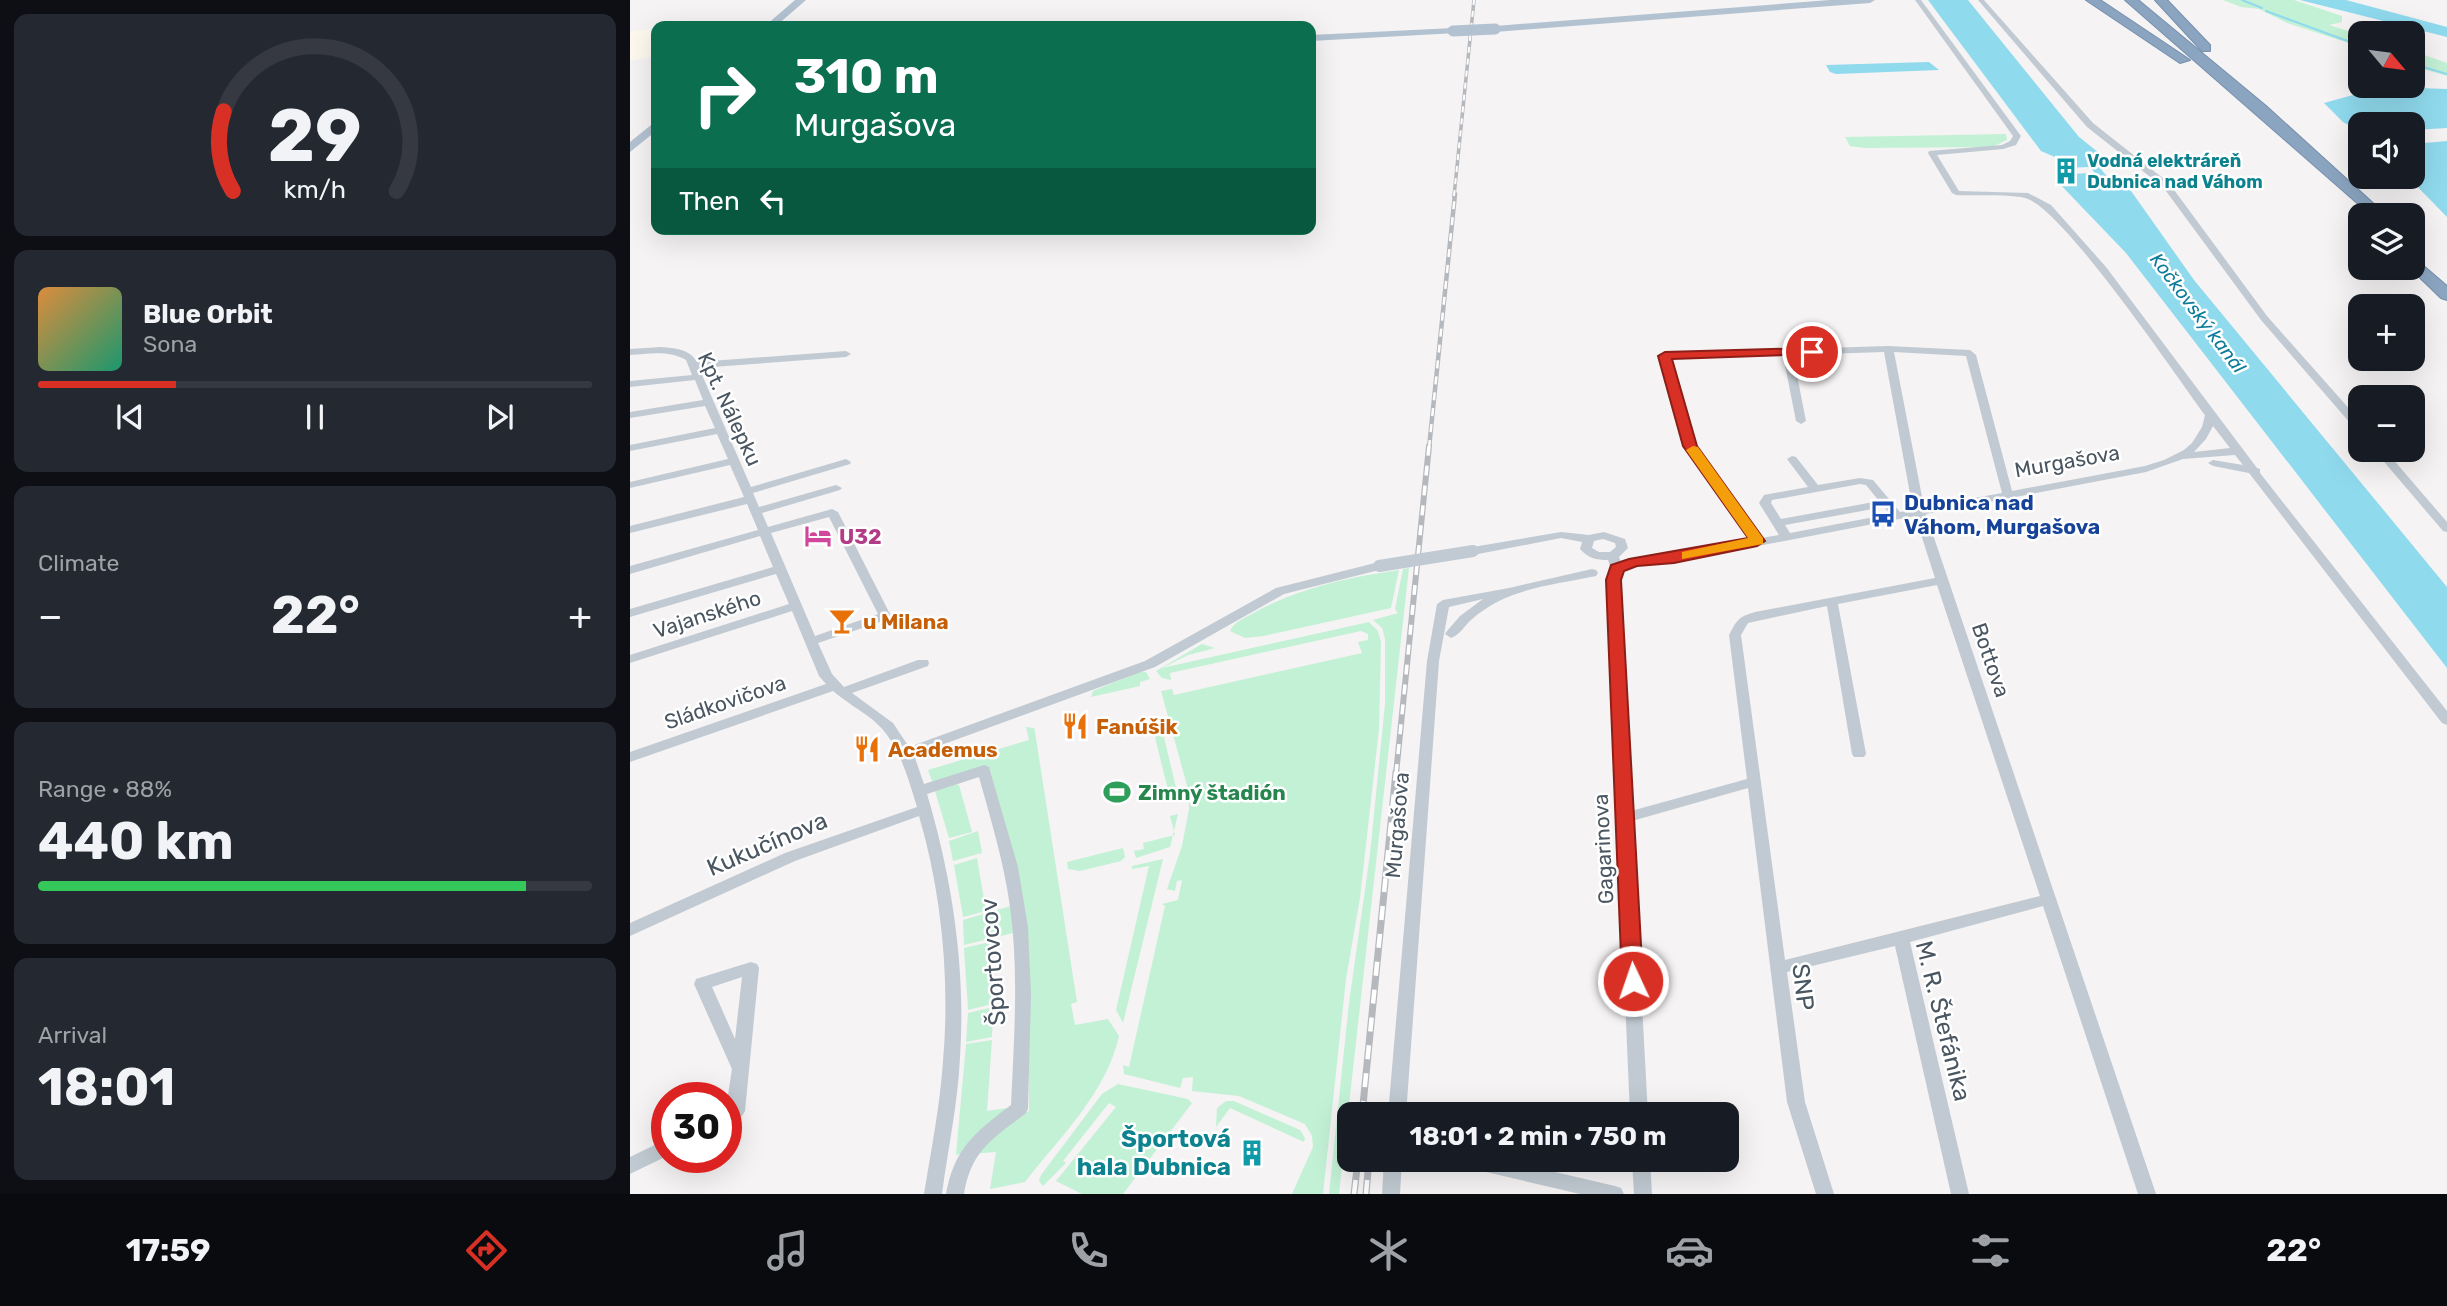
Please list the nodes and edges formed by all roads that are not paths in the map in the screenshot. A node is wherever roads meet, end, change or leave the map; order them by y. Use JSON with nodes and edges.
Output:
{"nodes":[{"id":1,"x":801,"y":0,"type":"edge"},
{"id":2,"x":1870,"y":0,"type":"edge"},
{"id":3,"x":1918,"y":0,"type":"edge"},
{"id":4,"x":1981,"y":0,"type":"edge"},
{"id":5,"x":2092,"y":0,"type":"edge"},
{"id":6,"x":2119,"y":0,"type":"edge"},
{"id":7,"x":2130,"y":0,"type":"edge"},
{"id":8,"x":2161,"y":0,"type":"edge"},
{"id":9,"x":777,"y":21,"type":"edge"},
{"id":10,"x":1316,"y":38,"type":"edge"},
{"id":11,"x":2215,"y":80,"type":"junction"},
{"id":12,"x":2261,"y":109,"type":"junction"},
{"id":13,"x":651,"y":129,"type":"edge"},
{"id":14,"x":630,"y":148,"type":"edge"},
{"id":15,"x":2352,"y":203,"type":"edge"},
{"id":16,"x":2366,"y":203,"type":"edge"},
{"id":17,"x":2425,"y":259,"type":"edge"},
{"id":18,"x":2425,"y":274,"type":"edge"},
{"id":19,"x":2447,"y":280,"type":"edge"},
{"id":20,"x":2447,"y":295,"type":"edge"},
{"id":21,"x":1888,"y":349,"type":"junction"},
{"id":22,"x":630,"y":352,"type":"edge"},
{"id":23,"x":1787,"y":352,"type":"junction"},
{"id":24,"x":846,"y":354,"type":"dead end"},
{"id":25,"x":693,"y":365,"type":"junction"},
{"id":26,"x":698,"y":377,"type":"junction"},
{"id":27,"x":630,"y":384,"type":"edge"},
{"id":28,"x":708,"y":402,"type":"junction"},
{"id":29,"x":2348,"y":414,"type":"edge"},
{"id":30,"x":630,"y":415,"type":"edge"},
{"id":31,"x":2210,"y":415,"type":"junction"},
{"id":32,"x":1801,"y":421,"type":"dead end"},
{"id":33,"x":721,"y":430,"type":"junction"},
{"id":34,"x":630,"y":448,"type":"edge"},
{"id":35,"x":2238,"y":450,"type":"junction"},
{"id":36,"x":2183,"y":456,"type":"junction"},
{"id":37,"x":1792,"y":459,"type":"dead end"},
{"id":38,"x":735,"y":461,"type":"junction"},
{"id":39,"x":846,"y":462,"type":"dead end"},
{"id":40,"x":2389,"y":462,"type":"edge"},
{"id":41,"x":2213,"y":463,"type":"dead end"},
{"id":42,"x":2256,"y":471,"type":"junction"},
{"id":43,"x":630,"y":485,"type":"edge"},
{"id":44,"x":836,"y":488,"type":"dead end"},
{"id":45,"x":1815,"y":488,"type":"junction"},
{"id":46,"x":750,"y":495,"type":"junction"},
{"id":47,"x":2008,"y":495,"type":"junction"},
{"id":48,"x":1886,"y":503,"type":"junction"},
{"id":49,"x":757,"y":511,"type":"junction"},
{"id":50,"x":1919,"y":511,"type":"junction"},
{"id":51,"x":1898,"y":515,"type":"junction"},
{"id":52,"x":1779,"y":523,"type":"junction"},
{"id":53,"x":2447,"y":529,"type":"edge"},
{"id":54,"x":630,"y":530,"type":"edge"},
{"id":55,"x":765,"y":532,"type":"junction"},
{"id":56,"x":1786,"y":536,"type":"junction"},
{"id":57,"x":1757,"y":541,"type":"junction"},
{"id":58,"x":1587,"y":542,"type":"junction"},
{"id":59,"x":1613,"y":554,"type":"junction"},
{"id":60,"x":1674,"y":558,"type":"junction"},
{"id":61,"x":1634,"y":562,"type":"junction"},
{"id":62,"x":780,"y":569,"type":"junction"},
{"id":63,"x":630,"y":570,"type":"edge"},
{"id":64,"x":1592,"y":573,"type":"dead end"},
{"id":65,"x":1615,"y":575,"type":"junction"},
{"id":66,"x":1942,"y":580,"type":"junction"},
{"id":67,"x":1506,"y":591,"type":"junction"},
{"id":68,"x":1832,"y":602,"type":"junction"},
{"id":69,"x":796,"y":606,"type":"junction"},
{"id":70,"x":630,"y":613,"type":"edge"},
{"id":71,"x":1451,"y":634,"type":"dead end"},
{"id":72,"x":812,"y":641,"type":"junction"},
{"id":73,"x":630,"y":659,"type":"edge"},
{"id":74,"x":923,"y":663,"type":"dead end"},
{"id":75,"x":840,"y":688,"type":"junction"},
{"id":76,"x":2447,"y":720,"type":"edge"},
{"id":77,"x":906,"y":754,"type":"junction"},
{"id":78,"x":1858,"y":754,"type":"dead end"},
{"id":79,"x":630,"y":757,"type":"edge"},
{"id":80,"x":1753,"y":782,"type":"junction"},
{"id":81,"x":920,"y":791,"type":"junction"},
{"id":82,"x":925,"y":808,"type":"junction"},
{"id":83,"x":1624,"y":818,"type":"junction"},
{"id":84,"x":2049,"y":899,"type":"junction"},
{"id":85,"x":630,"y":930,"type":"edge"},
{"id":86,"x":1901,"y":938,"type":"junction"},
{"id":87,"x":1778,"y":968,"type":"junction"},
{"id":88,"x":740,"y":1068,"type":"junction"},
{"id":89,"x":739,"y":1082,"type":"edge"},
{"id":90,"x":1398,"y":1102,"type":"edge"},
{"id":91,"x":1638,"y":1102,"type":"edge"},
{"id":92,"x":651,"y":1155,"type":"edge"},
{"id":93,"x":630,"y":1166,"type":"edge"},
{"id":94,"x":1393,"y":1172,"type":"edge"},
{"id":95,"x":1521,"y":1172,"type":"edge"},
{"id":96,"x":1642,"y":1172,"type":"edge"},
{"id":97,"x":933,"y":1194,"type":"edge"},
{"id":98,"x":955,"y":1194,"type":"edge"},
{"id":99,"x":1391,"y":1194,"type":"edge"},
{"id":100,"x":1615,"y":1194,"type":"edge"},
{"id":101,"x":1643,"y":1194,"type":"edge"},
{"id":102,"x":1825,"y":1194,"type":"edge"},
{"id":103,"x":1960,"y":1194,"type":"edge"},
{"id":104,"x":2147,"y":1194,"type":"edge"}],
"edges":[{"from":1,"to":9,"type":"main road"},
{"from":2,"to":10,"type":"main road","bridge":true},
{"from":3,"to":31,"type":"street"},
{"from":4,"to":29,"type":"street"},
{"from":5,"to":11,"type":"highway"},
{"from":6,"to":11,"type":"highway"},
{"from":7,"to":12,"type":"highway"},
{"from":8,"to":12,"type":"highway"},
{"from":11,"to":15,"type":"highway"},
{"from":12,"to":16,"type":"highway"},
{"from":13,"to":14,"type":"main road"},
{"from":17,"to":19,"type":"highway"},
{"from":18,"to":20,"type":"highway"},
{"from":21,"to":23,"type":"street"},
{"from":21,"to":47,"type":"street"},
{"from":21,"to":50,"type":"street","name":"Bottova"},
{"from":22,"to":25,"type":"street","name":"Kpt. Nálepku"},
{"from":23,"to":32,"type":"street"},
{"from":23,"to":57,"type":"street"},
{"from":24,"to":25,"type":"street"},
{"from":25,"to":26,"type":"street","name":"Kpt. Nálepku"},
{"from":26,"to":27,"type":"street"},
{"from":26,"to":28,"type":"street","name":"Kpt. Nálepku"},
{"from":28,"to":30,"type":"street"},
{"from":28,"to":33,"type":"street","name":"Kpt. Nálepku"},
{"from":31,"to":35,"type":"street"},
{"from":31,"to":36,"type":"street"},
{"from":33,"to":34,"type":"street"},
{"from":33,"to":38,"type":"street","name":"Kpt. Nálepku"},
{"from":35,"to":36,"type":"street"},
{"from":35,"to":42,"type":"street"},
{"from":36,"to":47,"type":"street","name":"Murgašova"},
{"from":37,"to":45,"type":"street"},
{"from":38,"to":43,"type":"street"},
{"from":38,"to":46,"type":"street","name":"Kpt. Nálepku"},
{"from":39,"to":46,"type":"street","name":"Kpt. Nálepku"},
{"from":40,"to":53,"type":"street"},
{"from":41,"to":42,"type":"street"},
{"from":42,"to":76,"type":"street"},
{"from":44,"to":49,"type":"street"},
{"from":45,"to":48,"type":"street"},
{"from":45,"to":52,"type":"street"},
{"from":46,"to":49,"type":"street","name":"Kpt. Nálepku"},
{"from":46,"to":54,"type":"street"},
{"from":47,"to":50,"type":"street","name":"Murgašova"},
{"from":48,"to":51,"type":"street"},
{"from":48,"to":52,"type":"street"},
{"from":49,"to":55,"type":"street","name":"Kpt. Nálepku"},
{"from":50,"to":51,"type":"street","name":"Murgašova"},
{"from":50,"to":66,"type":"street","name":"Bottova"},
{"from":51,"to":56,"type":"street","name":"Murgašova"},
{"from":52,"to":56,"type":"street"},
{"from":55,"to":62,"type":"street","name":"Kpt. Nálepku"},
{"from":55,"to":63,"type":"street"},
{"from":55,"to":72,"type":"street"},
{"from":56,"to":57,"type":"street","name":"Murgašova"},
{"from":57,"to":60,"type":"street","name":"Murgašova"},
{"from":58,"to":59,"type":"street"},
{"from":58,"to":59,"type":"street"},
{"from":58,"to":77,"type":"street","bridge":true},
{"from":59,"to":60,"type":"street","name":"Murgašova"},
{"from":59,"to":61,"type":"street","name":"Murgašova"},
{"from":59,"to":65,"type":"street","name":"Gagarinova"},
{"from":60,"to":61,"type":"street","name":"Murgašova"},
{"from":61,"to":65,"type":"street","name":"Murgašova"},
{"from":62,"to":69,"type":"street","name":"Kpt. Nálepku"},
{"from":62,"to":70,"type":"street"},
{"from":64,"to":67,"type":"street","name":"Murgašova"},
{"from":65,"to":83,"type":"street","name":"Gagarinova"},
{"from":66,"to":68,"type":"street","name":"SNP"},
{"from":66,"to":84,"type":"street","name":"Bottova"},
{"from":67,"to":71,"type":"street","name":"Murgašova"},
{"from":67,"to":90,"type":"street","name":"Murgašova"},
{"from":68,"to":78,"type":"street"},
{"from":68,"to":80,"type":"street","name":"SNP"},
{"from":69,"to":72,"type":"street","name":"Kpt. Nálepku"},
{"from":69,"to":73,"type":"street","name":"Vajanského"},
{"from":72,"to":75,"type":"street","name":"Športovcov"},
{"from":74,"to":75,"type":"street","name":"Sládkovičova"},
{"from":75,"to":77,"type":"street","name":"Športovcov"},
{"from":75,"to":79,"type":"street","name":"Sládkovičova"},
{"from":77,"to":81,"type":"street","name":"Športovcov"},
{"from":80,"to":83,"type":"street"},
{"from":80,"to":87,"type":"street","name":"SNP"},
{"from":81,"to":82,"type":"street","name":"Športovcov"},
{"from":81,"to":98,"type":"street","name":"Športovcov"},
{"from":82,"to":85,"type":"street","name":"Kukučínova"},
{"from":82,"to":97,"type":"street","name":"Športovcov"},
{"from":83,"to":91,"type":"street","name":"Gagarinova"},
{"from":84,"to":86,"type":"street"},
{"from":84,"to":104,"type":"street","name":"Bottova"},
{"from":86,"to":87,"type":"street","name":"M. R. Štefánika"},
{"from":86,"to":103,"type":"street","name":"M. R. Štefánika"},
{"from":87,"to":102,"type":"street","name":"SNP"},
{"from":88,"to":88,"type":"street"},
{"from":88,"to":89,"type":"street"},
{"from":92,"to":93,"type":"street"},
{"from":94,"to":99,"type":"street"},
{"from":95,"to":100,"type":"street"},
{"from":96,"to":101,"type":"street"}]}
